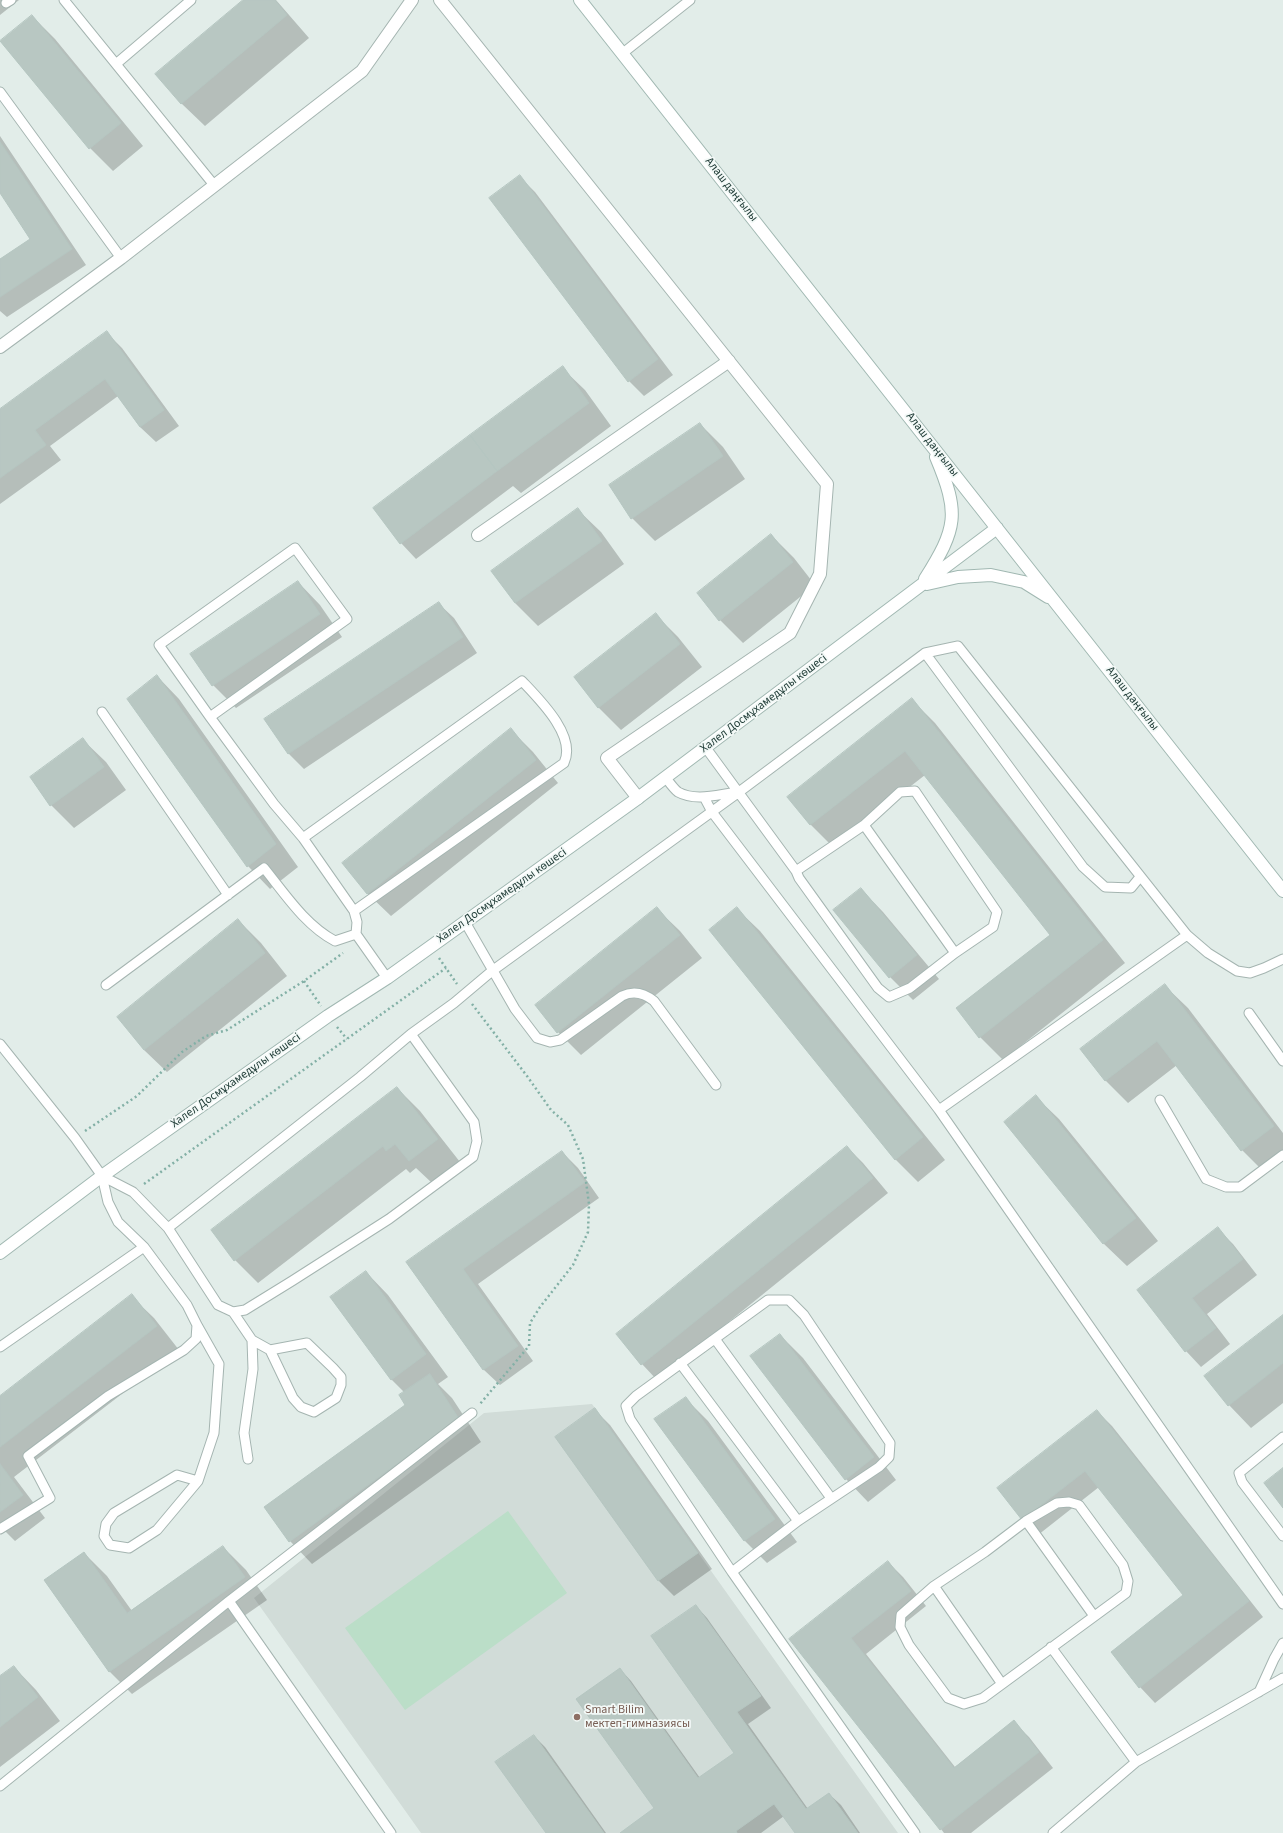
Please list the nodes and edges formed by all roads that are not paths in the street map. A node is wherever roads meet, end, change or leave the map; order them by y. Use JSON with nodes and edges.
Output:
{"nodes":[{"id":1,"x":64,"y":0,"type":"edge"},
{"id":2,"x":191,"y":0,"type":"edge"},
{"id":3,"x":412,"y":0,"type":"edge"},
{"id":4,"x":440,"y":0,"type":"edge"},
{"id":5,"x":580,"y":0,"type":"edge"},
{"id":6,"x":690,"y":0,"type":"edge"},
{"id":7,"x":623,"y":53,"type":"junction"},
{"id":8,"x":116,"y":64,"type":"junction"},
{"id":9,"x":0,"y":92,"type":"edge"},
{"id":10,"x":214,"y":185,"type":"junction"},
{"id":11,"x":121,"y":258,"type":"junction"},
{"id":12,"x":0,"y":347,"type":"edge"},
{"id":13,"x":729,"y":361,"type":"junction"},
{"id":14,"x":930,"y":443,"type":"junction"},
{"id":15,"x":997,"y":528,"type":"junction"},
{"id":16,"x":478,"y":535,"type":"dead end"},
{"id":17,"x":920,"y":586,"type":"junction"},
{"id":18,"x":1054,"y":601,"type":"junction"},
{"id":19,"x":925,"y":653,"type":"junction"},
{"id":20,"x":102,"y":712,"type":"dead end"},
{"id":21,"x":210,"y":717,"type":"junction"},
{"id":22,"x":706,"y":748,"type":"junction"},
{"id":23,"x":666,"y":778,"type":"junction"},
{"id":24,"x":739,"y":792,"type":"junction"},
{"id":25,"x":704,"y":797,"type":"junction"},
{"id":26,"x":638,"y":798,"type":"junction"},
{"id":27,"x":712,"y":812,"type":"junction"},
{"id":28,"x":864,"y":824,"type":"junction"},
{"id":29,"x":303,"y":838,"type":"junction"},
{"id":30,"x":796,"y":871,"type":"junction"},
{"id":31,"x":1140,"y":877,"type":"junction"},
{"id":32,"x":1283,"y":891,"type":"edge"},
{"id":33,"x":228,"y":895,"type":"junction"},
{"id":34,"x":354,"y":911,"type":"junction"},
{"id":35,"x":465,"y":922,"type":"junction"},
{"id":36,"x":1187,"y":934,"type":"junction"},
{"id":37,"x":359,"y":937,"type":"junction"},
{"id":38,"x":955,"y":953,"type":"junction"},
{"id":39,"x":1283,"y":959,"type":"edge"},
{"id":40,"x":492,"y":971,"type":"junction"},
{"id":41,"x":387,"y":978,"type":"junction"},
{"id":42,"x":106,"y":986,"type":"dead end"},
{"id":43,"x":1249,"y":1013,"type":"dead end"},
{"id":44,"x":411,"y":1034,"type":"junction"},
{"id":45,"x":0,"y":1044,"type":"edge"},
{"id":46,"x":1283,"y":1061,"type":"edge"},
{"id":47,"x":716,"y":1085,"type":"dead end"},
{"id":48,"x":1160,"y":1100,"type":"dead end"},
{"id":49,"x":939,"y":1110,"type":"junction"},
{"id":50,"x":1283,"y":1155,"type":"edge"},
{"id":51,"x":102,"y":1176,"type":"junction"},
{"id":52,"x":168,"y":1228,"type":"junction"},
{"id":53,"x":144,"y":1247,"type":"junction"},
{"id":54,"x":0,"y":1253,"type":"edge"},
{"id":55,"x":233,"y":1312,"type":"junction"},
{"id":56,"x":197,"y":1326,"type":"junction"},
{"id":57,"x":715,"y":1339,"type":"junction"},
{"id":58,"x":252,"y":1340,"type":"junction"},
{"id":59,"x":0,"y":1347,"type":"edge"},
{"id":60,"x":270,"y":1350,"type":"junction"},
{"id":61,"x":680,"y":1363,"type":"junction"},
{"id":62,"x":472,"y":1413,"type":"road end"},
{"id":63,"x":1283,"y":1437,"type":"edge"},
{"id":64,"x":248,"y":1459,"type":"dead end"},
{"id":65,"x":198,"y":1481,"type":"junction"},
{"id":66,"x":831,"y":1498,"type":"junction"},
{"id":67,"x":798,"y":1521,"type":"junction"},
{"id":68,"x":1026,"y":1521,"type":"junction"},
{"id":69,"x":0,"y":1530,"type":"edge"},
{"id":70,"x":1283,"y":1536,"type":"edge"},
{"id":71,"x":732,"y":1572,"type":"junction"},
{"id":72,"x":934,"y":1586,"type":"junction"},
{"id":73,"x":229,"y":1601,"type":"junction"},
{"id":74,"x":1283,"y":1604,"type":"edge"},
{"id":75,"x":1094,"y":1616,"type":"junction"},
{"id":76,"x":1283,"y":1643,"type":"edge"},
{"id":77,"x":1051,"y":1647,"type":"junction"},
{"id":78,"x":1283,"y":1678,"type":"edge"},
{"id":79,"x":1002,"y":1684,"type":"junction"},
{"id":80,"x":1259,"y":1692,"type":"junction"},
{"id":81,"x":1136,"y":1762,"type":"junction"},
{"id":82,"x":0,"y":1786,"type":"edge"},
{"id":83,"x":391,"y":1833,"type":"edge"},
{"id":84,"x":915,"y":1833,"type":"edge"},
{"id":85,"x":1053,"y":1833,"type":"edge"}],
"edges":[{"from":1,"to":8,"type":"lane"},
{"from":2,"to":8,"type":"lane"},
{"from":3,"to":10,"type":"street"},
{"from":4,"to":13,"type":"street"},
{"from":5,"to":7,"type":"street","name":"Алаш даңғылы"},
{"from":6,"to":7,"type":"lane"},
{"from":7,"to":14,"type":"street","name":"Алаш даңғылы"},
{"from":8,"to":10,"type":"lane"},
{"from":9,"to":11,"type":"lane"},
{"from":10,"to":11,"type":"street"},
{"from":11,"to":12,"type":"street"},
{"from":13,"to":16,"type":"street"},
{"from":13,"to":26,"type":"street"},
{"from":14,"to":15,"type":"street","name":"Алаш даңғылы"},
{"from":14,"to":17,"type":"street"},
{"from":15,"to":17,"type":"street","name":"Халел Досмұхамедұлы көшесі"},
{"from":15,"to":18,"type":"street","name":"Алаш даңғылы"},
{"from":17,"to":18,"type":"street"},
{"from":17,"to":22,"type":"street","name":"Халел Досмұхамедұлы көшесі"},
{"from":18,"to":32,"type":"street","name":"Алаш даңғылы"},
{"from":19,"to":24,"type":"lane"},
{"from":19,"to":31,"type":"lane"},
{"from":19,"to":31,"type":"lane"},
{"from":20,"to":33,"type":"lane"},
{"from":21,"to":21,"type":"lane"},
{"from":21,"to":29,"type":"lane"},
{"from":22,"to":23,"type":"street","name":"Халел Досмұхамедұлы көшесі"},
{"from":22,"to":24,"type":"lane"},
{"from":23,"to":25,"type":"lane"},
{"from":23,"to":26,"type":"street","name":"Халел Досмұхамедұлы көшесі"},
{"from":24,"to":25,"type":"lane"},
{"from":24,"to":27,"type":"lane"},
{"from":24,"to":30,"type":"lane"},
{"from":25,"to":27,"type":"lane"},
{"from":26,"to":35,"type":"street","name":"Халел Досмұхамедұлы көшесі"},
{"from":27,"to":40,"type":"lane"},
{"from":27,"to":49,"type":"lane"},
{"from":28,"to":30,"type":"lane"},
{"from":28,"to":38,"type":"lane"},
{"from":28,"to":38,"type":"lane"},
{"from":29,"to":34,"type":"lane"},
{"from":29,"to":34,"type":"lane"},
{"from":30,"to":38,"type":"lane"},
{"from":31,"to":36,"type":"lane"},
{"from":33,"to":37,"type":"lane"},
{"from":33,"to":42,"type":"lane"},
{"from":34,"to":37,"type":"lane"},
{"from":35,"to":40,"type":"lane"},
{"from":35,"to":41,"type":"street","name":"Халел Досмұхамедұлы көшесі"},
{"from":36,"to":39,"type":"lane"},
{"from":36,"to":49,"type":"lane"},
{"from":37,"to":41,"type":"lane"},
{"from":40,"to":44,"type":"lane"},
{"from":40,"to":47,"type":"lane"},
{"from":41,"to":51,"type":"street","name":"Халел Досмұхамедұлы көшесі"},
{"from":43,"to":46,"type":"lane"},
{"from":44,"to":52,"type":"lane"},
{"from":44,"to":55,"type":"lane"},
{"from":45,"to":51,"type":"lane"},
{"from":48,"to":50,"type":"lane"},
{"from":49,"to":74,"type":"lane"},
{"from":51,"to":52,"type":"lane"},
{"from":51,"to":53,"type":"lane"},
{"from":51,"to":54,"type":"street","name":"Халел Досмұхамедұлы көшесі"},
{"from":52,"to":55,"type":"lane"},
{"from":53,"to":56,"type":"lane"},
{"from":53,"to":59,"type":"lane"},
{"from":55,"to":58,"type":"lane"},
{"from":56,"to":65,"type":"lane"},
{"from":56,"to":69,"type":"lane"},
{"from":57,"to":61,"type":"lane"},
{"from":57,"to":66,"type":"lane"},
{"from":57,"to":66,"type":"lane"},
{"from":58,"to":60,"type":"lane"},
{"from":58,"to":64,"type":"lane"},
{"from":60,"to":60,"type":"lane"},
{"from":61,"to":67,"type":"lane"},
{"from":61,"to":71,"type":"lane"},
{"from":62,"to":73,"type":"lane"},
{"from":63,"to":70,"type":"lane"},
{"from":65,"to":65,"type":"lane"},
{"from":66,"to":67,"type":"lane"},
{"from":67,"to":71,"type":"lane"},
{"from":68,"to":72,"type":"lane"},
{"from":68,"to":75,"type":"lane"},
{"from":68,"to":75,"type":"lane"},
{"from":71,"to":84,"type":"lane"},
{"from":72,"to":79,"type":"lane"},
{"from":72,"to":79,"type":"lane"},
{"from":73,"to":82,"type":"lane"},
{"from":73,"to":83,"type":"lane"},
{"from":75,"to":77,"type":"lane"},
{"from":76,"to":80,"type":"lane"},
{"from":77,"to":79,"type":"lane"},
{"from":77,"to":81,"type":"lane"},
{"from":78,"to":80,"type":"lane"},
{"from":80,"to":81,"type":"lane"},
{"from":81,"to":85,"type":"lane"}]}
